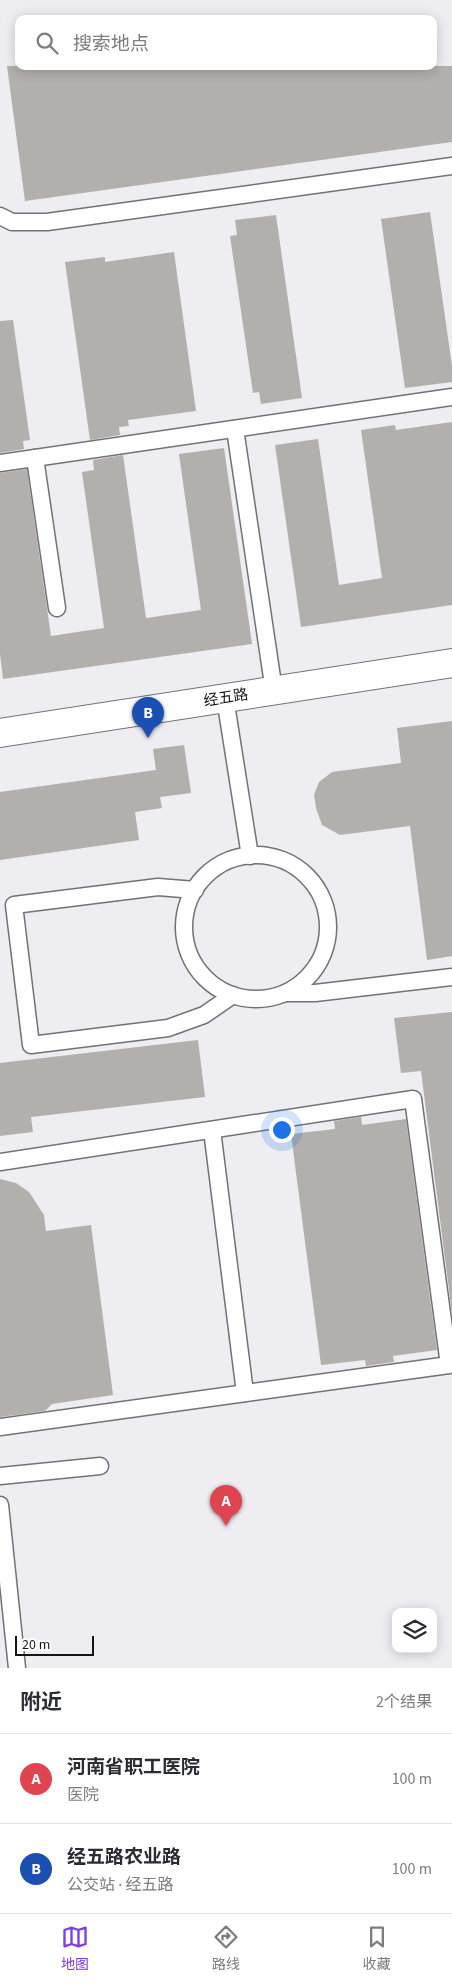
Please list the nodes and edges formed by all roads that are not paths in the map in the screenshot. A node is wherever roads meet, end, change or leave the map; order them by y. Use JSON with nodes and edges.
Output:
{"nodes":[{"id":1,"x":452,"y":166,"type":"edge"},
{"id":2,"x":0,"y":216,"type":"edge"},
{"id":3,"x":452,"y":397,"type":"edge"},
{"id":4,"x":235,"y":428,"type":"junction"},
{"id":5,"x":35,"y":458,"type":"junction"},
{"id":6,"x":0,"y":463,"type":"edge"},
{"id":7,"x":57,"y":608,"type":"dead end"},
{"id":8,"x":452,"y":663,"type":"edge"},
{"id":9,"x":274,"y":691,"type":"junction"},
{"id":10,"x":225,"y":698,"type":"junction"},
{"id":11,"x":0,"y":733,"type":"edge"},
{"id":12,"x":250,"y":856,"type":"junction"},
{"id":13,"x":195,"y":890,"type":"junction"},
{"id":14,"x":452,"y":977,"type":"edge"},
{"id":15,"x":286,"y":993,"type":"junction"},
{"id":16,"x":233,"y":995,"type":"junction"},
{"id":17,"x":212,"y":1130,"type":"junction"},
{"id":18,"x":0,"y":1162,"type":"edge"},
{"id":19,"x":245,"y":1393,"type":"junction"},
{"id":20,"x":0,"y":1427,"type":"edge"},
{"id":21,"x":100,"y":1466,"type":"dead end"},
{"id":22,"x":0,"y":1476,"type":"edge"},
{"id":23,"x":0,"y":1505,"type":"edge"},
{"id":24,"x":17,"y":1668,"type":"edge"}],
"edges":[{"from":1,"to":2,"type":"lane"},
{"from":3,"to":4,"type":"lane"},
{"from":4,"to":5,"type":"lane"},
{"from":4,"to":9,"type":"lane"},
{"from":5,"to":6,"type":"lane"},
{"from":5,"to":7,"type":"lane"},
{"from":8,"to":9,"type":"street","name":"经五路"},
{"from":9,"to":10,"type":"street","name":"经五路"},
{"from":10,"to":11,"type":"street","name":"经五路"},
{"from":10,"to":12,"type":"lane"},
{"from":12,"to":13,"type":"lane"},
{"from":12,"to":15,"type":"lane"},
{"from":13,"to":16,"type":"lane"},
{"from":13,"to":16,"type":"lane"},
{"from":14,"to":15,"type":"lane"},
{"from":15,"to":16,"type":"lane"},
{"from":17,"to":18,"type":"lane"},
{"from":17,"to":19,"type":"lane"},
{"from":17,"to":19,"type":"lane"},
{"from":19,"to":20,"type":"lane"},
{"from":21,"to":22,"type":"lane"},
{"from":23,"to":24,"type":"lane"}]}
